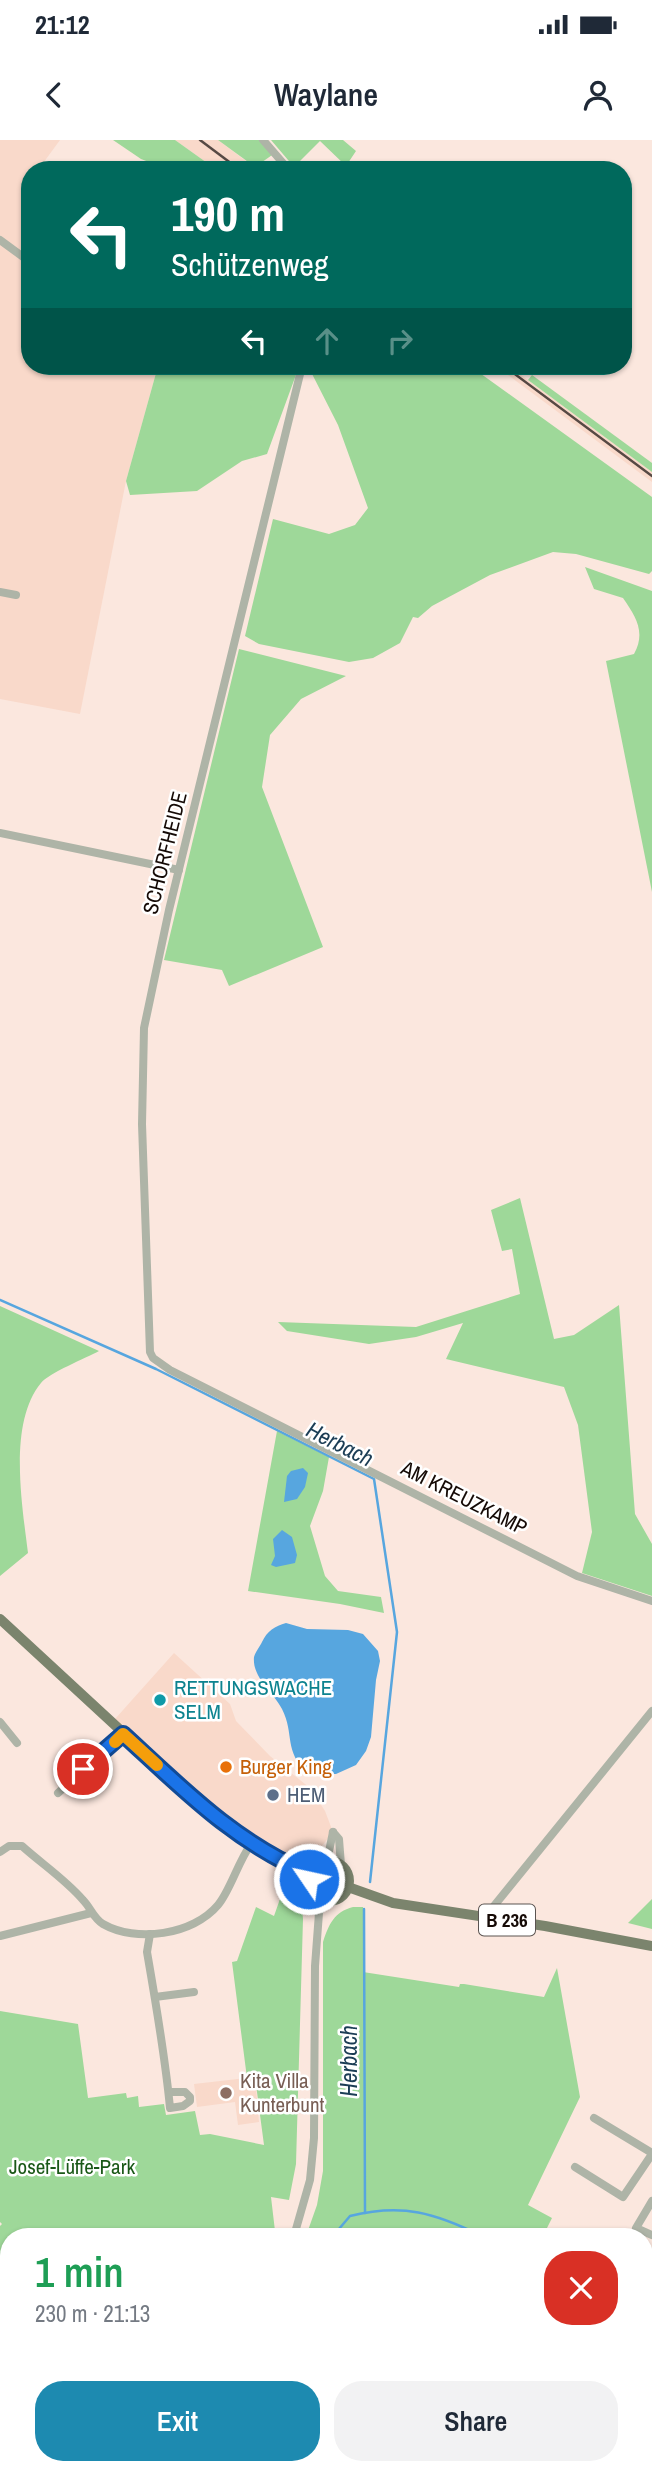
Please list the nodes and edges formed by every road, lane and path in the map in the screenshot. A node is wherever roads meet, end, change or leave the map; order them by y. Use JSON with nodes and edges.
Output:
{"nodes":[{"id":1,"x":263,"y":140,"type":"edge"},
{"id":2,"x":281,"y":161,"type":"edge"},
{"id":3,"x":0,"y":240,"type":"edge"},
{"id":4,"x":21,"y":255,"type":"edge"},
{"id":5,"x":300,"y":375,"type":"edge"},
{"id":6,"x":0,"y":592,"type":"edge"},
{"id":7,"x":16,"y":595,"type":"dead end"},
{"id":8,"x":0,"y":833,"type":"edge"},
{"id":9,"x":178,"y":870,"type":"junction"},
{"id":10,"x":153,"y":1358,"type":"joint"},
{"id":11,"x":652,"y":1601,"type":"edge"},
{"id":12,"x":0,"y":1619,"type":"edge"},
{"id":13,"x":652,"y":1710,"type":"edge"},
{"id":14,"x":0,"y":1722,"type":"edge"},
{"id":15,"x":123,"y":1734,"type":"junction"},
{"id":16,"x":17,"y":1742,"type":"dead end"},
{"id":17,"x":58,"y":1793,"type":"dead end"},
{"id":18,"x":251,"y":1844,"type":"junction"},
{"id":19,"x":0,"y":1852,"type":"edge"},
{"id":20,"x":327,"y":1861,"type":"junction"},
{"id":21,"x":341,"y":1865,"type":"junction"},
{"id":22,"x":310,"y":1874,"type":"junction"},
{"id":23,"x":348,"y":1887,"type":"junction"},
{"id":24,"x":323,"y":1900,"type":"junction"},
{"id":25,"x":91,"y":1913,"type":"junction"},
{"id":26,"x":485,"y":1917,"type":"junction"},
{"id":27,"x":150,"y":1934,"type":"junction"},
{"id":28,"x":0,"y":1936,"type":"edge"},
{"id":29,"x":652,"y":1946,"type":"edge"},
{"id":30,"x":194,"y":1992,"type":"dead end"},
{"id":31,"x":155,"y":1997,"type":"junction"},
{"id":32,"x":169,"y":2092,"type":"dead end"},
{"id":33,"x":594,"y":2118,"type":"dead end"},
{"id":34,"x":652,"y":2153,"type":"edge"},
{"id":35,"x":575,"y":2167,"type":"dead end"},
{"id":36,"x":652,"y":2201,"type":"edge"},
{"id":37,"x":296,"y":2228,"type":"edge"},
{"id":38,"x":636,"y":2228,"type":"edge"}],
"edges":[{"from":1,"to":2,"type":"street"},
{"from":3,"to":4,"type":"street"},
{"from":5,"to":9,"type":"street","name":"SCHORFHEIDE"},
{"from":6,"to":7,"type":"street"},
{"from":8,"to":9,"type":"street"},
{"from":9,"to":10,"type":"street","name":"SCHORFHEIDE"},
{"from":10,"to":11,"type":"street","name":"AM KREUZKAMP"},
{"from":12,"to":15,"type":"main road"},
{"from":13,"to":26,"type":"street"},
{"from":14,"to":16,"type":"street"},
{"from":15,"to":17,"type":"street"},
{"from":15,"to":18,"type":"main road"},
{"from":18,"to":22,"type":"main road"},
{"from":18,"to":27,"type":"street"},
{"from":19,"to":25,"type":"street"},
{"from":20,"to":21,"type":"main road"},
{"from":20,"to":21,"type":"street"},
{"from":20,"to":22,"type":"main road"},
{"from":21,"to":23,"type":"main road"},
{"from":22,"to":24,"type":"main road"},
{"from":23,"to":24,"type":"main road"},
{"from":23,"to":26,"type":"main road","number":"B 236"},
{"from":24,"to":37,"type":"street"},
{"from":25,"to":27,"type":"street"},
{"from":25,"to":28,"type":"street"},
{"from":26,"to":29,"type":"main road","number":"B 236"},
{"from":27,"to":31,"type":"street"},
{"from":30,"to":31,"type":"street"},
{"from":31,"to":32,"type":"street"},
{"from":33,"to":34,"type":"street"},
{"from":34,"to":35,"type":"street"},
{"from":36,"to":38,"type":"street"}]}
